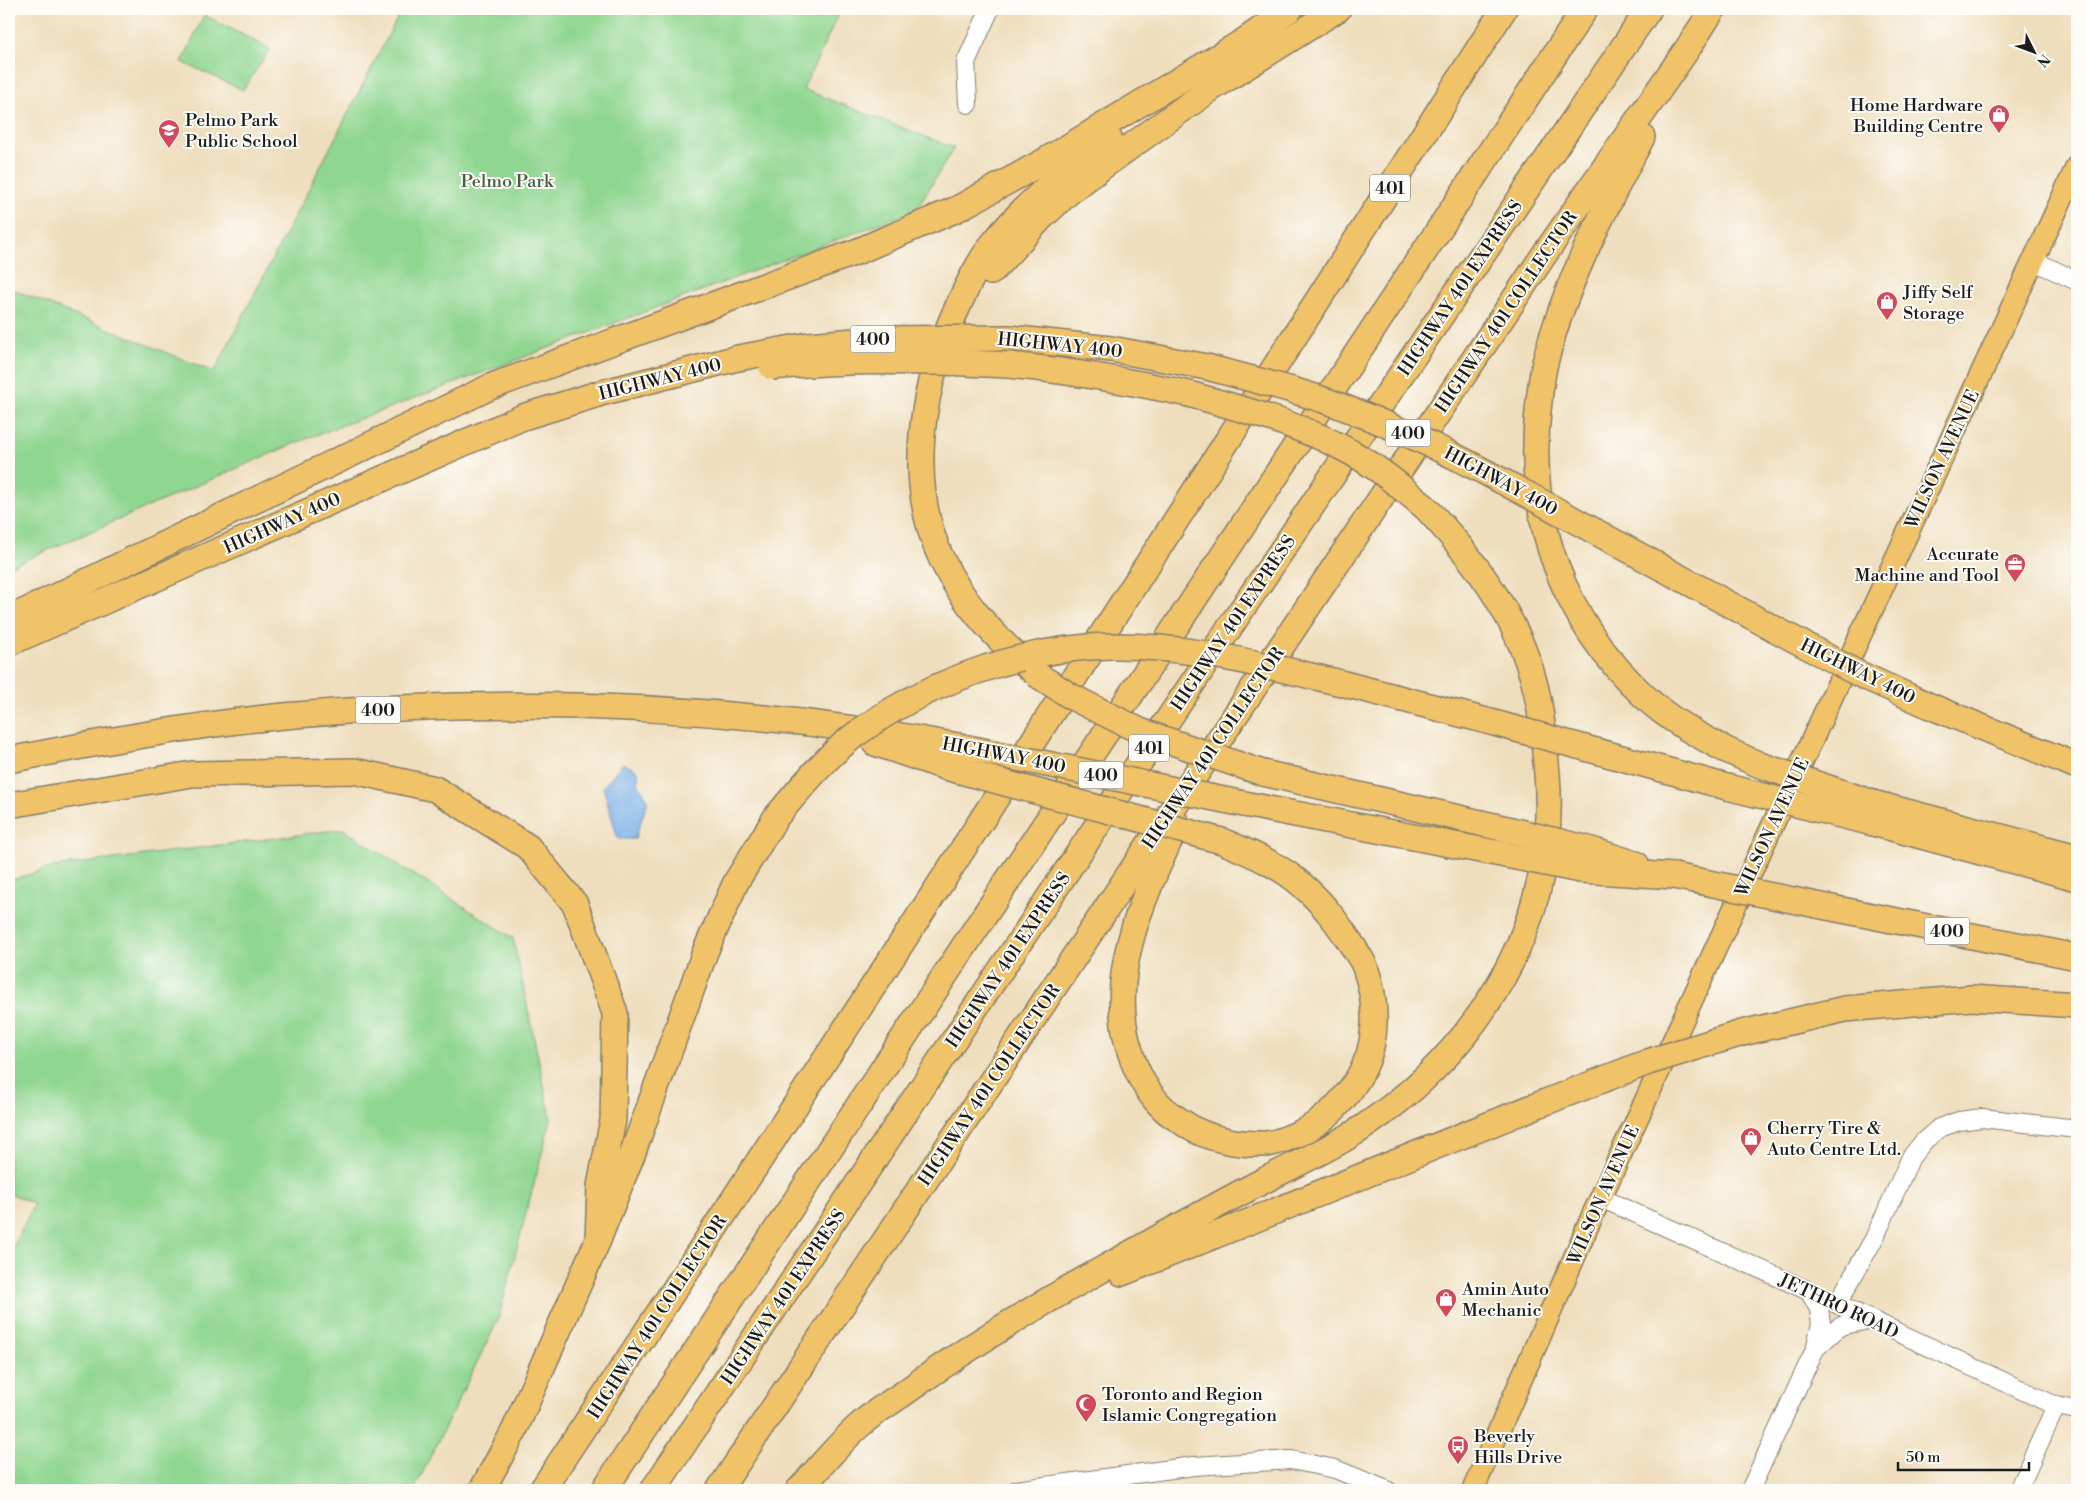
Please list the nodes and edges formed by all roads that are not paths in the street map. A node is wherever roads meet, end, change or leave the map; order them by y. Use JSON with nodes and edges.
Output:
{"nodes":[{"id":1,"x":990,"y":9,"type":"edge"},
{"id":2,"x":1290,"y":9,"type":"edge"},
{"id":3,"x":1338,"y":9,"type":"edge"},
{"id":4,"x":1504,"y":9,"type":"edge"},
{"id":5,"x":1584,"y":9,"type":"edge"},
{"id":6,"x":1649,"y":9,"type":"edge"},
{"id":7,"x":1713,"y":9,"type":"edge"},
{"id":8,"x":1250,"y":37,"type":"junction"},
{"id":9,"x":1688,"y":48,"type":"junction"},
{"id":10,"x":968,"y":104,"type":"dead end"},
{"id":11,"x":2077,"y":166,"type":"edge"},
{"id":12,"x":2034,"y":261,"type":"junction"},
{"id":13,"x":2077,"y":280,"type":"edge"},
{"id":14,"x":950,"y":322,"type":"junction"},
{"id":15,"x":739,"y":364,"type":"junction"},
{"id":16,"x":9,"y":620,"type":"edge"},
{"id":17,"x":9,"y":643,"type":"edge"},
{"id":18,"x":826,"y":726,"type":"junction"},
{"id":19,"x":1224,"y":732,"type":"junction"},
{"id":20,"x":9,"y":760,"type":"edge"},
{"id":21,"x":2077,"y":766,"type":"edge"},
{"id":22,"x":9,"y":805,"type":"edge"},
{"id":23,"x":1871,"y":812,"type":"junction"},
{"id":24,"x":2077,"y":857,"type":"edge"},
{"id":25,"x":1583,"y":859,"type":"junction"},
{"id":26,"x":2077,"y":878,"type":"edge"},
{"id":27,"x":2077,"y":956,"type":"edge"},
{"id":28,"x":2077,"y":1005,"type":"edge"},
{"id":29,"x":2077,"y":1129,"type":"edge"},
{"id":30,"x":1601,"y":1198,"type":"junction"},
{"id":31,"x":598,"y":1240,"type":"junction"},
{"id":32,"x":1809,"y":1291,"type":"junction"},
{"id":33,"x":1837,"y":1304,"type":"junction"},
{"id":34,"x":1036,"y":1307,"type":"junction"},
{"id":35,"x":1868,"y":1320,"type":"junction"},
{"id":36,"x":1815,"y":1349,"type":"junction"},
{"id":37,"x":2056,"y":1406,"type":"junction"},
{"id":38,"x":2077,"y":1410,"type":"edge"},
{"id":39,"x":482,"y":1490,"type":"edge"},
{"id":40,"x":542,"y":1490,"type":"edge"},
{"id":41,"x":604,"y":1490,"type":"edge"},
{"id":42,"x":653,"y":1490,"type":"edge"},
{"id":43,"x":719,"y":1490,"type":"edge"},
{"id":44,"x":799,"y":1490,"type":"edge"},
{"id":45,"x":1016,"y":1490,"type":"edge"},
{"id":46,"x":1387,"y":1490,"type":"edge"},
{"id":47,"x":1473,"y":1490,"type":"edge"},
{"id":48,"x":1750,"y":1490,"type":"edge"},
{"id":49,"x":2018,"y":1490,"type":"edge"}],
"edges":[{"from":1,"to":10,"type":"street"},
{"from":2,"to":8,"type":"highway"},
{"from":3,"to":14,"type":"highway"},
{"from":4,"to":40,"type":"highway","name":"HIGHWAY 401 COLLECTOR","number":"401"},
{"from":5,"to":41,"type":"highway","number":"401"},
{"from":6,"to":42,"type":"highway","name":"HIGHWAY 401 EXPRESS","number":"401"},
{"from":7,"to":9,"type":"highway","name":"HIGHWAY 401 COLLECTOR"},
{"from":8,"to":14,"type":"highway"},
{"from":8,"to":16,"type":"highway"},
{"from":9,"to":19,"type":"highway","name":"HIGHWAY 401 COLLECTOR"},
{"from":9,"to":23,"type":"highway","bridge":true},
{"from":11,"to":12,"type":"main road","name":"WILSON AVENUE"},
{"from":12,"to":13,"type":"street"},
{"from":12,"to":30,"type":"main road","name":"WILSON AVENUE"},
{"from":14,"to":25,"type":"highway","bridge":true},
{"from":15,"to":17,"type":"highway","name":"HIGHWAY 400"},
{"from":15,"to":21,"type":"highway","name":"HIGHWAY 400","number":"400","bridge":true},
{"from":15,"to":34,"type":"highway","bridge":true},
{"from":18,"to":19,"type":"highway","bridge":true},
{"from":18,"to":20,"type":"highway","name":"HIGHWAY 400","number":"400"},
{"from":18,"to":25,"type":"highway","name":"HIGHWAY 400","number":"400","bridge":true},
{"from":19,"to":43,"type":"highway","name":"HIGHWAY 401 COLLECTOR"},
{"from":22,"to":31,"type":"highway"},
{"from":23,"to":24,"type":"highway"},
{"from":23,"to":26,"type":"highway"},
{"from":23,"to":31,"type":"highway","bridge":true},
{"from":25,"to":27,"type":"highway","number":"400","bridge":true},
{"from":28,"to":34,"type":"highway","bridge":true},
{"from":29,"to":33,"type":"street"},
{"from":30,"to":32,"type":"street","name":"JETHRO ROAD"},
{"from":30,"to":47,"type":"main road","name":"WILSON AVENUE"},
{"from":31,"to":39,"type":"highway"},
{"from":32,"to":33,"type":"street","name":"JETHRO ROAD"},
{"from":32,"to":36,"type":"street"},
{"from":33,"to":35,"type":"street","name":"JETHRO ROAD"},
{"from":34,"to":44,"type":"highway"},
{"from":35,"to":36,"type":"street"},
{"from":35,"to":37,"type":"street","name":"JETHRO ROAD"},
{"from":36,"to":48,"type":"street"},
{"from":37,"to":38,"type":"street","name":"JETHRO ROAD"},
{"from":37,"to":49,"type":"street"},
{"from":45,"to":46,"type":"street"}]}
